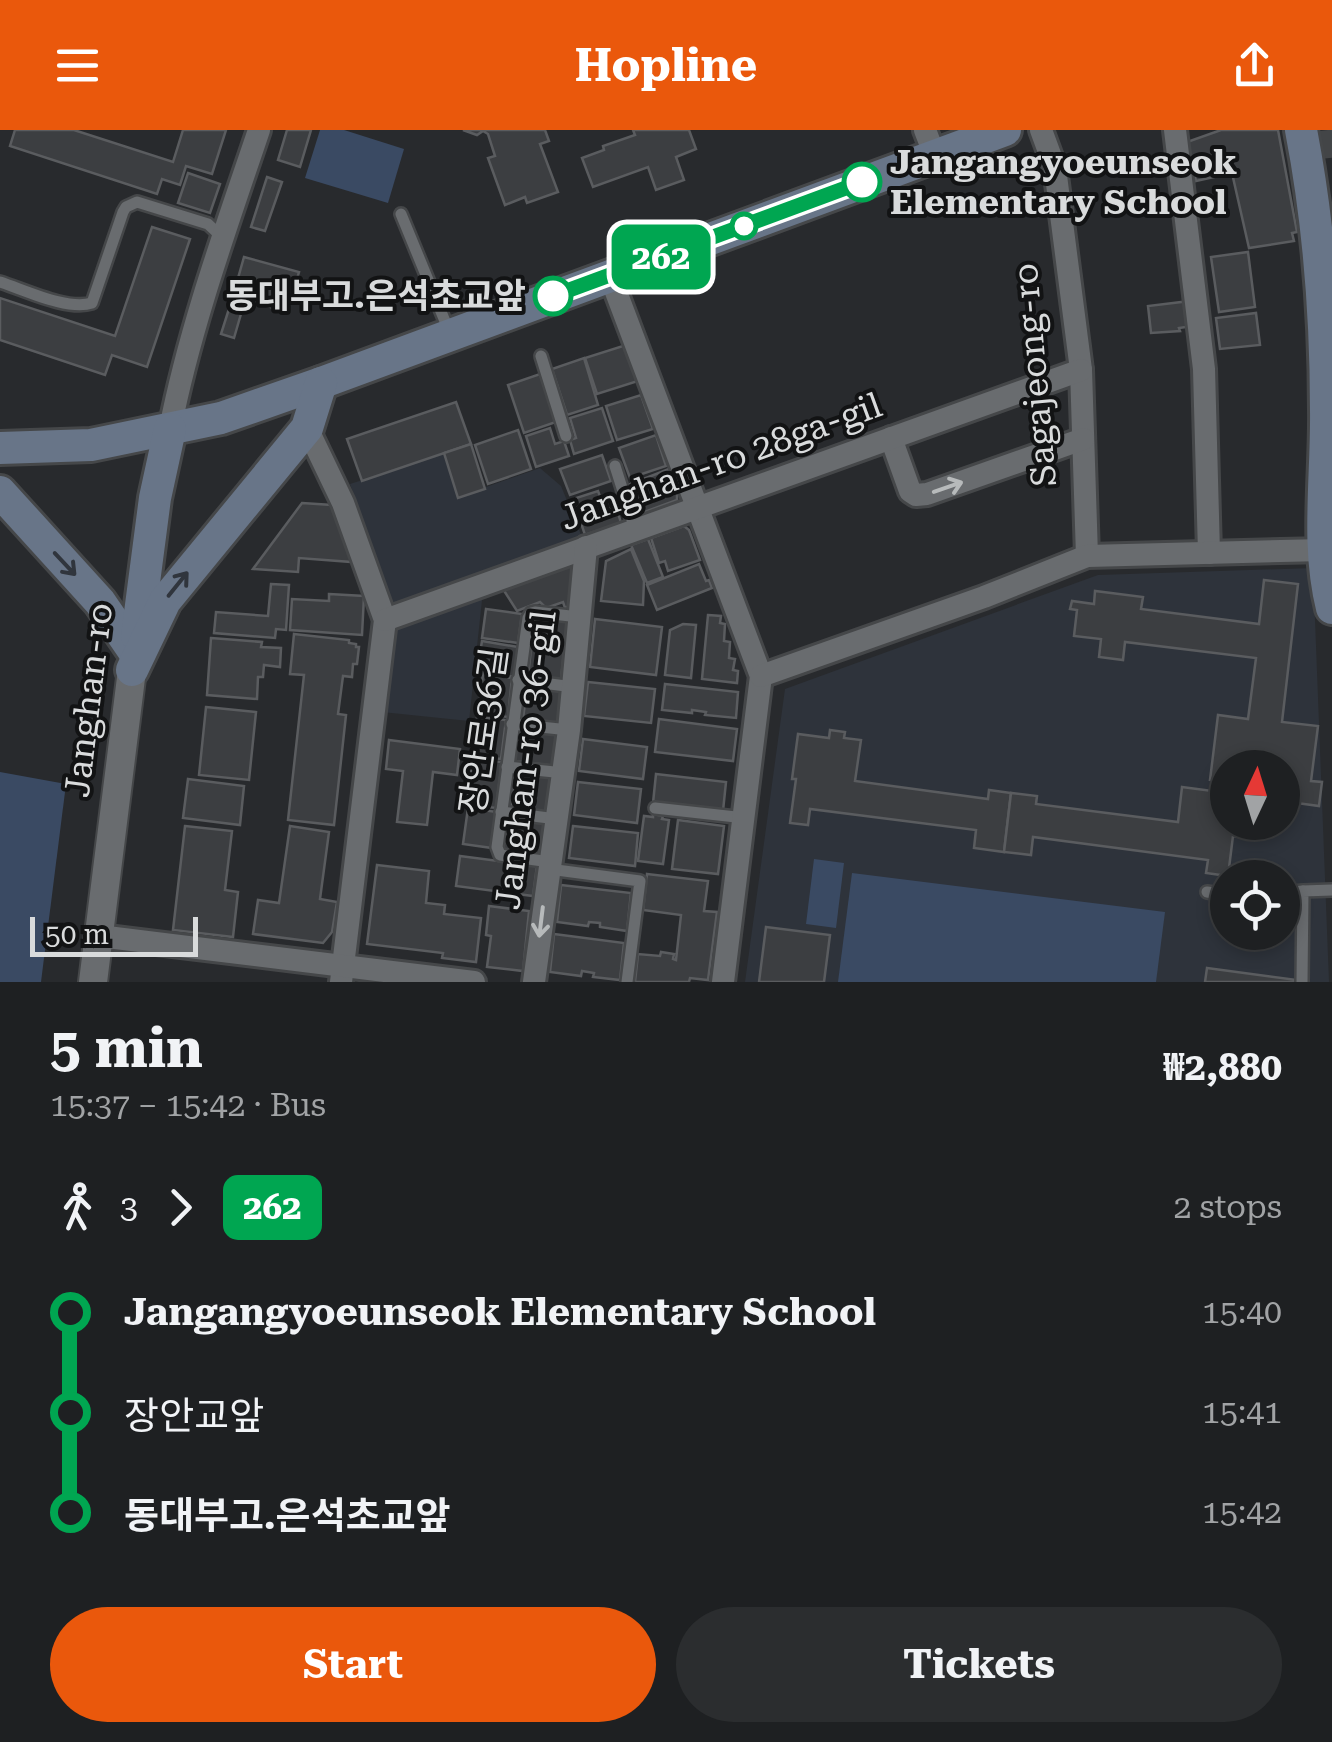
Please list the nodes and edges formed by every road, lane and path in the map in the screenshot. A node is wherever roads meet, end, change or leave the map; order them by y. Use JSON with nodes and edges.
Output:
{"nodes":[{"id":1,"x":259,"y":130,"type":"edge"},
{"id":2,"x":1004,"y":130,"type":"edge"},
{"id":3,"x":1042,"y":130,"type":"edge"},
{"id":4,"x":1175,"y":130,"type":"edge"},
{"id":5,"x":1301,"y":130,"type":"edge"},
{"id":6,"x":930,"y":143,"type":"edge"},
{"id":7,"x":1332,"y":158,"type":"edge"},
{"id":8,"x":1313,"y":192,"type":"junction"},
{"id":9,"x":401,"y":214,"type":"dead end"},
{"id":10,"x":223,"y":238,"type":"junction"},
{"id":11,"x":610,"y":276,"type":"junction"},
{"id":12,"x":0,"y":282,"type":"edge"},
{"id":13,"x":451,"y":334,"type":"junction"},
{"id":14,"x":542,"y":356,"type":"dead end"},
{"id":15,"x":1082,"y":370,"type":"junction"},
{"id":16,"x":321,"y":384,"type":"junction"},
{"id":17,"x":170,"y":428,"type":"junction"},
{"id":18,"x":307,"y":428,"type":"junction"},
{"id":19,"x":566,"y":436,"type":"dead end"},
{"id":20,"x":891,"y":438,"type":"junction"},
{"id":21,"x":1084,"y":439,"type":"junction"},
{"id":22,"x":0,"y":448,"type":"edge"},
{"id":23,"x":615,"y":466,"type":"dead end"},
{"id":24,"x":0,"y":492,"type":"edge"},
{"id":25,"x":696,"y":507,"type":"junction"},
{"id":26,"x":635,"y":529,"type":"junction"},
{"id":27,"x":586,"y":547,"type":"junction"},
{"id":28,"x":1324,"y":550,"type":"junction"},
{"id":29,"x":1210,"y":553,"type":"junction"},
{"id":30,"x":1087,"y":556,"type":"junction"},
{"id":31,"x":1332,"y":608,"type":"edge"},
{"id":32,"x":580,"y":617,"type":"junction"},
{"id":33,"x":385,"y":620,"type":"junction"},
{"id":34,"x":134,"y":661,"type":"junction"},
{"id":35,"x":761,"y":676,"type":"junction"},
{"id":36,"x":518,"y":680,"type":"junction"},
{"id":37,"x":574,"y":687,"type":"junction"},
{"id":38,"x":512,"y":724,"type":"junction"},
{"id":39,"x":569,"y":730,"type":"junction"},
{"id":40,"x":507,"y":767,"type":"junction"},
{"id":41,"x":564,"y":773,"type":"junction"},
{"id":42,"x":655,"y":808,"type":"dead end"},
{"id":43,"x":501,"y":812,"type":"junction"},
{"id":44,"x":744,"y":818,"type":"junction"},
{"id":45,"x":557,"y":819,"type":"junction"},
{"id":46,"x":549,"y":866,"type":"junction"},
{"id":47,"x":1303,"y":890,"type":"junction"},
{"id":48,"x":1332,"y":890,"type":"edge"},
{"id":49,"x":1300,"y":891,"type":"edge"},
{"id":50,"x":1207,"y":892,"type":"dead end"},
{"id":51,"x":1210,"y":892,"type":"edge"},
{"id":52,"x":99,"y":936,"type":"junction"},
{"id":53,"x":342,"y":974,"type":"edge"},
{"id":54,"x":442,"y":980,"type":"edge"},
{"id":55,"x":93,"y":982,"type":"edge"},
{"id":56,"x":474,"y":982,"type":"edge"},
{"id":57,"x":534,"y":982,"type":"edge"},
{"id":58,"x":627,"y":982,"type":"edge"},
{"id":59,"x":724,"y":982,"type":"edge"},
{"id":60,"x":1302,"y":982,"type":"edge"}],
"edges":[{"from":1,"to":10,"type":"street"},
{"from":2,"to":6,"type":"main road"},
{"from":3,"to":15,"type":"street","name":"Sagajeong-ro"},
{"from":4,"to":29,"type":"street"},
{"from":5,"to":8,"type":"main road"},
{"from":6,"to":11,"type":"main road"},
{"from":7,"to":8,"type":"main road"},
{"from":8,"to":28,"type":"main road"},
{"from":9,"to":13,"type":"lane"},
{"from":10,"to":12,"type":"lane"},
{"from":10,"to":17,"type":"street"},
{"from":11,"to":13,"type":"main road"},
{"from":11,"to":25,"type":"street"},
{"from":13,"to":16,"type":"main road"},
{"from":14,"to":19,"type":"lane"},
{"from":15,"to":20,"type":"street","name":"Janghan-ro 28ga-gil"},
{"from":15,"to":21,"type":"street","name":"Sagajeong-ro"},
{"from":16,"to":17,"type":"main road"},
{"from":16,"to":18,"type":"main road"},
{"from":17,"to":22,"type":"main road"},
{"from":17,"to":34,"type":"main road","name":"Janghan-ro"},
{"from":18,"to":33,"type":"street"},
{"from":34,"to":18,"type":"main road","one_way":true},
{"from":20,"to":21,"type":"street","one_way":true},
{"from":20,"to":25,"type":"street","name":"Janghan-ro 28ga-gil"},
{"from":21,"to":30,"type":"street","name":"Sagajeong-ro"},
{"from":23,"to":26,"type":"lane"},
{"from":24,"to":34,"type":"main road","one_way":true},
{"from":25,"to":26,"type":"street","name":"Janghan-ro 28ga-gil"},
{"from":25,"to":35,"type":"street"},
{"from":26,"to":27,"type":"street","name":"Janghan-ro 28ga-gil"},
{"from":27,"to":32,"type":"street","name":"Janghan-ro 36-gil"},
{"from":27,"to":33,"type":"street","name":"Janghan-ro 28ga-gil"},
{"from":28,"to":29,"type":"street"},
{"from":28,"to":31,"type":"main road"},
{"from":29,"to":30,"type":"street"},
{"from":30,"to":35,"type":"street"},
{"from":32,"to":36,"type":"lane","name":"장안로36길"},
{"from":32,"to":37,"type":"street","name":"Janghan-ro 36-gil"},
{"from":33,"to":53,"type":"street"},
{"from":34,"to":52,"type":"street","name":"Janghan-ro"},
{"from":35,"to":44,"type":"street"},
{"from":36,"to":37,"type":"lane"},
{"from":36,"to":38,"type":"lane","name":"장안로36길"},
{"from":37,"to":39,"type":"street","name":"Janghan-ro 36-gil"},
{"from":38,"to":39,"type":"lane"},
{"from":38,"to":40,"type":"lane","name":"장안로36길"},
{"from":39,"to":41,"type":"street","name":"Janghan-ro 36-gil"},
{"from":40,"to":41,"type":"lane"},
{"from":40,"to":43,"type":"lane","name":"장안로36길"},
{"from":41,"to":45,"type":"street","name":"Janghan-ro 36-gil"},
{"from":42,"to":44,"type":"lane"},
{"from":43,"to":45,"type":"lane"},
{"from":43,"to":46,"type":"lane","name":"장안로36길"},
{"from":44,"to":59,"type":"street"},
{"from":45,"to":46,"type":"street","name":"Janghan-ro 36-gil"},
{"from":46,"to":57,"type":"street","name":"Janghan-ro 36-gil","one_way":true},
{"from":46,"to":58,"type":"lane"},
{"from":47,"to":48,"type":"lane"},
{"from":47,"to":49,"type":"lane"},
{"from":47,"to":60,"type":"lane"},
{"from":50,"to":51,"type":"lane"},
{"from":52,"to":53,"type":"street"},
{"from":52,"to":55,"type":"street","name":"Janghan-ro"},
{"from":53,"to":54,"type":"street"},
{"from":54,"to":56,"type":"street"}]}
